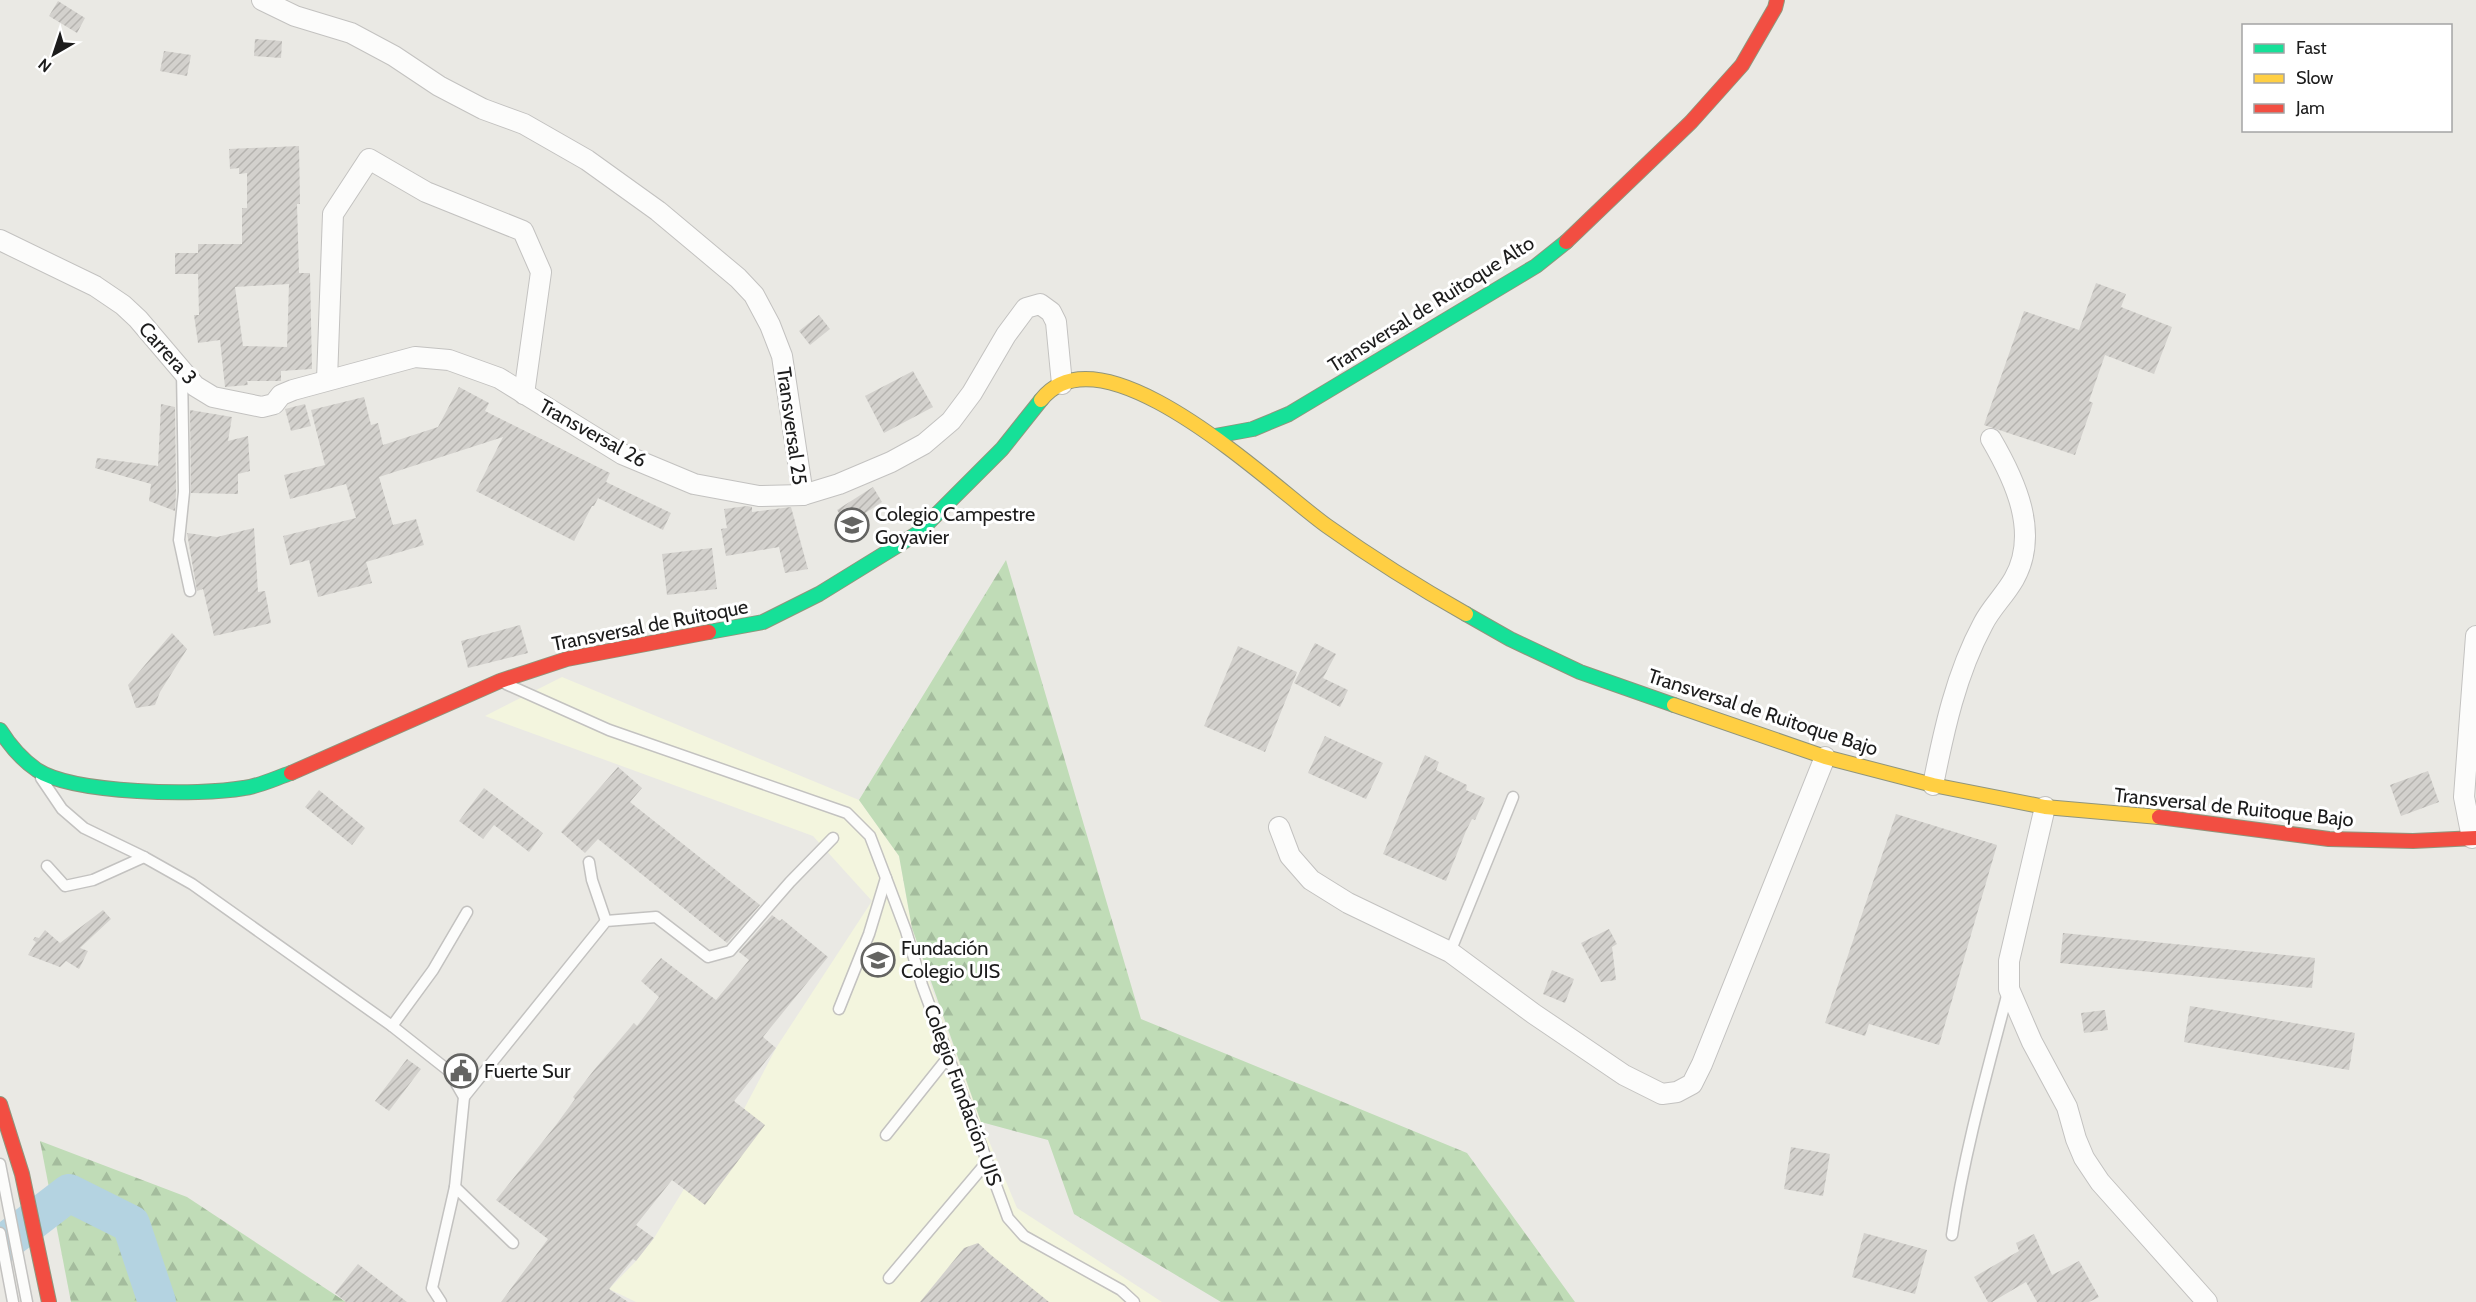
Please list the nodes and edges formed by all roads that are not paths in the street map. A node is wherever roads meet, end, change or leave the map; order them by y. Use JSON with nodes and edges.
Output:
{"nodes":[{"id":1,"x":262,"y":0,"type":"edge"},
{"id":2,"x":1777,"y":0,"type":"edge"},
{"id":3,"x":0,"y":240,"type":"edge"},
{"id":4,"x":415,"y":357,"type":"joint"},
{"id":5,"x":182,"y":371,"type":"junction"},
{"id":6,"x":327,"y":380,"type":"junction"},
{"id":7,"x":1062,"y":384,"type":"junction"},
{"id":8,"x":524,"y":394,"type":"junction"},
{"id":9,"x":1215,"y":436,"type":"junction"},
{"id":10,"x":1991,"y":439,"type":"dead end"},
{"id":11,"x":803,"y":495,"type":"junction"},
{"id":12,"x":190,"y":591,"type":"dead end"},
{"id":13,"x":2476,"y":636,"type":"edge"},
{"id":14,"x":500,"y":681,"type":"junction"},
{"id":15,"x":0,"y":730,"type":"edge"},
{"id":16,"x":1825,"y":757,"type":"junction"},
{"id":17,"x":37,"y":770,"type":"junction"},
{"id":18,"x":1934,"y":785,"type":"junction"},
{"id":19,"x":1513,"y":797,"type":"dead end"},
{"id":20,"x":2045,"y":807,"type":"junction"},
{"id":21,"x":1279,"y":827,"type":"dead end"},
{"id":22,"x":832,"y":838,"type":"dead end"},
{"id":23,"x":2474,"y":838,"type":"edge"},
{"id":24,"x":144,"y":857,"type":"junction"},
{"id":25,"x":589,"y":862,"type":"dead end"},
{"id":26,"x":47,"y":866,"type":"dead end"},
{"id":27,"x":886,"y":878,"type":"junction"},
{"id":28,"x":467,"y":912,"type":"dead end"},
{"id":29,"x":606,"y":921,"type":"junction"},
{"id":30,"x":1450,"y":952,"type":"junction"},
{"id":31,"x":2009,"y":989,"type":"junction"},
{"id":32,"x":839,"y":1009,"type":"dead end"},
{"id":33,"x":392,"y":1026,"type":"junction"},
{"id":34,"x":949,"y":1056,"type":"junction"},
{"id":35,"x":464,"y":1097,"type":"junction"},
{"id":36,"x":0,"y":1104,"type":"edge"},
{"id":37,"x":886,"y":1135,"type":"dead end"},
{"id":38,"x":987,"y":1162,"type":"junction"},
{"id":39,"x":0,"y":1164,"type":"edge"},
{"id":40,"x":455,"y":1187,"type":"junction"},
{"id":41,"x":0,"y":1233,"type":"edge"},
{"id":42,"x":1952,"y":1235,"type":"dead end"},
{"id":43,"x":513,"y":1244,"type":"dead end"},
{"id":44,"x":889,"y":1278,"type":"dead end"},
{"id":45,"x":13,"y":1302,"type":"edge"},
{"id":46,"x":27,"y":1302,"type":"edge"},
{"id":47,"x":49,"y":1302,"type":"edge"},
{"id":48,"x":441,"y":1302,"type":"edge"},
{"id":49,"x":1134,"y":1302,"type":"edge"},
{"id":50,"x":2207,"y":1302,"type":"edge"}],
"edges":[{"from":1,"to":11,"type":"street","name":"Transversal 25"},
{"from":2,"to":9,"type":"main road","name":"Transversal de Ruitoque Alto"},
{"from":3,"to":5,"type":"street","name":"Carrera 3"},
{"from":4,"to":6,"type":"street","name":"Carrera 3"},
{"from":4,"to":8,"type":"street","name":"Transversal 26"},
{"from":5,"to":6,"type":"street","name":"Carrera 3"},
{"from":5,"to":12,"type":"lane"},
{"from":6,"to":8,"type":"street"},
{"from":7,"to":9,"type":"main road","name":"Transversal de Ruitoque"},
{"from":7,"to":11,"type":"street","name":"Transversal 26"},
{"from":7,"to":14,"type":"main road","name":"Transversal de Ruitoque"},
{"from":8,"to":11,"type":"street","name":"Transversal 26"},
{"from":9,"to":16,"type":"main road","name":"Transversal de Ruitoque Bajo"},
{"from":10,"to":18,"type":"street"},
{"from":13,"to":23,"type":"street"},
{"from":14,"to":17,"type":"main road","name":"Transversal de Ruitoque"},
{"from":14,"to":27,"type":"lane","name":"Colegio Fundación UIS"},
{"from":15,"to":17,"type":"main road","name":"Transversal de Ruitoque"},
{"from":16,"to":18,"type":"main road","name":"Transversal de Ruitoque Bajo"},
{"from":16,"to":30,"type":"street"},
{"from":17,"to":24,"type":"lane"},
{"from":18,"to":20,"type":"main road","name":"Transversal de Ruitoque Bajo"},
{"from":19,"to":30,"type":"lane"},
{"from":20,"to":23,"type":"main road","name":"Transversal de Ruitoque Bajo"},
{"from":20,"to":31,"type":"street"},
{"from":21,"to":30,"type":"street"},
{"from":22,"to":29,"type":"lane"},
{"from":24,"to":26,"type":"lane"},
{"from":24,"to":33,"type":"lane"},
{"from":25,"to":29,"type":"lane"},
{"from":27,"to":32,"type":"lane"},
{"from":27,"to":34,"type":"lane","name":"Colegio Fundación UIS"},
{"from":28,"to":33,"type":"lane"},
{"from":29,"to":35,"type":"lane"},
{"from":31,"to":42,"type":"lane"},
{"from":31,"to":50,"type":"street"},
{"from":33,"to":35,"type":"lane"},
{"from":34,"to":37,"type":"lane"},
{"from":34,"to":38,"type":"lane","name":"Colegio Fundación UIS"},
{"from":35,"to":40,"type":"lane"},
{"from":36,"to":47,"type":"main road"},
{"from":38,"to":44,"type":"lane"},
{"from":38,"to":49,"type":"lane","name":"Colegio Fundación UIS"},
{"from":39,"to":46,"type":"lane"},
{"from":40,"to":43,"type":"lane"},
{"from":40,"to":48,"type":"lane"},
{"from":41,"to":45,"type":"lane"}]}
